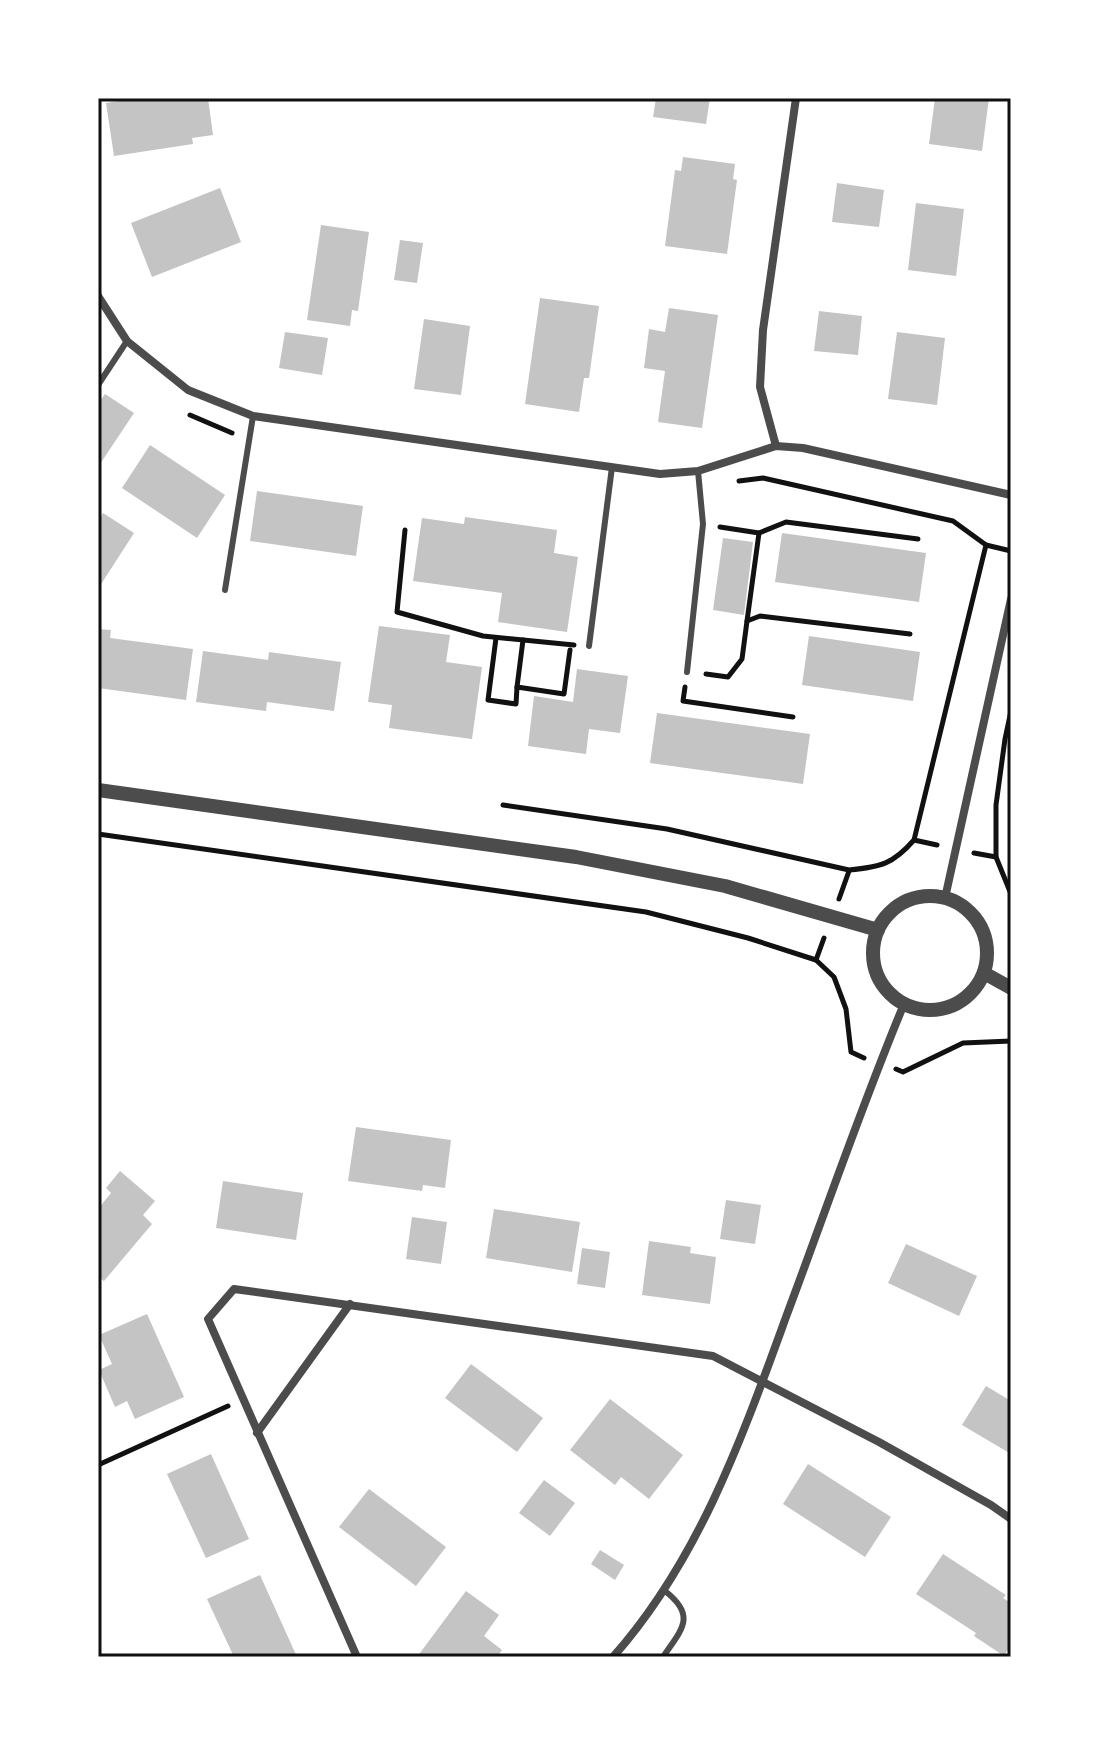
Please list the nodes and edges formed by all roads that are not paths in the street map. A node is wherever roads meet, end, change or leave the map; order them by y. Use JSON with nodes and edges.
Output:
{"nodes":[{"id":1,"x":796,"y":98,"type":"edge"},
{"id":2,"x":98,"y":296,"type":"edge"},
{"id":3,"x":127,"y":341,"type":"junction"},
{"id":4,"x":98,"y":385,"type":"edge"},
{"id":5,"x":253,"y":416,"type":"junction"},
{"id":6,"x":776,"y":446,"type":"junction"},
{"id":7,"x":612,"y":467,"type":"junction"},
{"id":8,"x":698,"y":471,"type":"junction"},
{"id":9,"x":1011,"y":495,"type":"edge"},
{"id":10,"x":225,"y":590,"type":"dead end"},
{"id":11,"x":1011,"y":599,"type":"edge"},
{"id":12,"x":589,"y":646,"type":"road end"},
{"id":13,"x":687,"y":672,"type":"road end"},
{"id":14,"x":98,"y":790,"type":"edge"},
{"id":15,"x":945,"y":898,"type":"junction"},
{"id":16,"x":878,"y":930,"type":"junction"},
{"id":17,"x":984,"y":973,"type":"junction"},
{"id":18,"x":1011,"y":988,"type":"edge"},
{"id":19,"x":904,"y":1004,"type":"junction"},
{"id":20,"x":350,"y":1304,"type":"junction"},
{"id":21,"x":762,"y":1383,"type":"junction"},
{"id":22,"x":257,"y":1433,"type":"junction"},
{"id":23,"x":1011,"y":1519,"type":"edge"},
{"id":24,"x":665,"y":1591,"type":"junction"},
{"id":25,"x":357,"y":1657,"type":"edge"},
{"id":26,"x":613,"y":1657,"type":"edge"},
{"id":27,"x":663,"y":1657,"type":"edge"}],
"edges":[{"from":1,"to":6,"type":"street"},
{"from":2,"to":3,"type":"street"},
{"from":3,"to":4,"type":"lane"},
{"from":3,"to":5,"type":"street"},
{"from":5,"to":7,"type":"street"},
{"from":5,"to":10,"type":"lane"},
{"from":6,"to":8,"type":"street"},
{"from":6,"to":9,"type":"street"},
{"from":7,"to":8,"type":"street"},
{"from":7,"to":12,"type":"lane"},
{"from":8,"to":13,"type":"lane"},
{"from":11,"to":15,"type":"street"},
{"from":14,"to":16,"type":"street"},
{"from":15,"to":16,"type":"street"},
{"from":15,"to":17,"type":"street"},
{"from":16,"to":19,"type":"street"},
{"from":17,"to":18,"type":"street"},
{"from":17,"to":19,"type":"street"},
{"from":19,"to":21,"type":"street"},
{"from":20,"to":21,"type":"street"},
{"from":20,"to":22,"type":"street"},
{"from":20,"to":22,"type":"street"},
{"from":21,"to":23,"type":"street"},
{"from":21,"to":24,"type":"street"},
{"from":22,"to":25,"type":"street"},
{"from":24,"to":26,"type":"street"},
{"from":24,"to":27,"type":"lane"}]}
